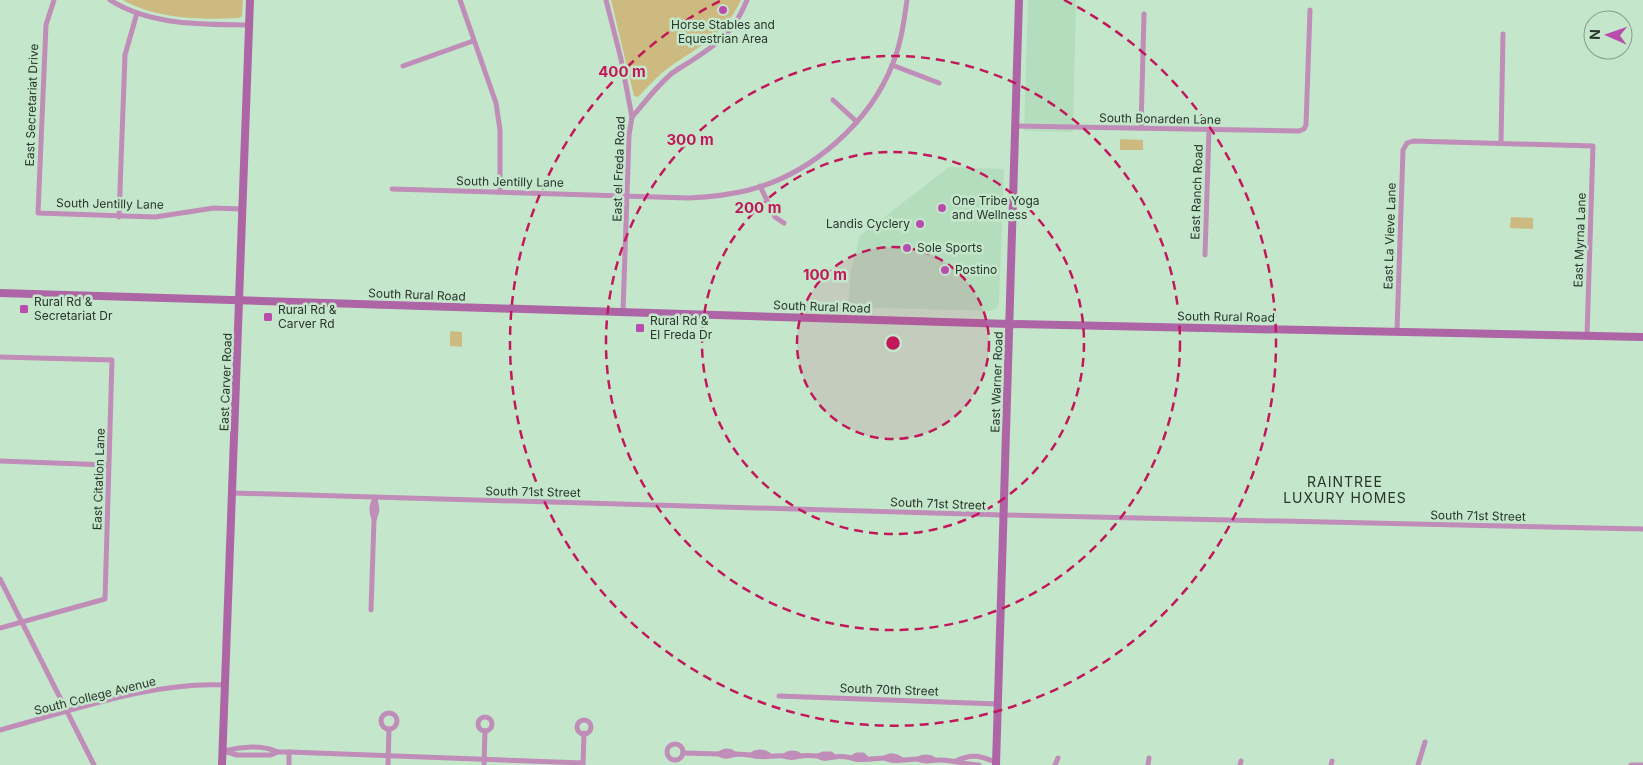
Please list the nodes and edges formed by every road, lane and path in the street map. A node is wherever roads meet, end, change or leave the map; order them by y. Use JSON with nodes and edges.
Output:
{"nodes":[{"id":1,"x":54,"y":0,"type":"edge"},
{"id":2,"x":110,"y":0,"type":"edge"},
{"id":3,"x":250,"y":0,"type":"edge"},
{"id":4,"x":460,"y":0,"type":"edge"},
{"id":5,"x":606,"y":0,"type":"edge"},
{"id":6,"x":747,"y":0,"type":"edge"},
{"id":7,"x":908,"y":0,"type":"edge"},
{"id":8,"x":1019,"y":0,"type":"edge"},
{"id":9,"x":1310,"y":10,"type":"dead end"},
{"id":10,"x":137,"y":13,"type":"junction"},
{"id":11,"x":1144,"y":14,"type":"dead end"},
{"id":12,"x":249,"y":25,"type":"junction"},
{"id":13,"x":1503,"y":34,"type":"dead end"},
{"id":14,"x":473,"y":41,"type":"junction"},
{"id":15,"x":892,"y":65,"type":"junction"},
{"id":16,"x":404,"y":66,"type":"dead end"},
{"id":17,"x":939,"y":83,"type":"dead end"},
{"id":18,"x":833,"y":100,"type":"dead end"},
{"id":19,"x":632,"y":118,"type":"junction"},
{"id":20,"x":857,"y":122,"type":"junction"},
{"id":21,"x":1015,"y":126,"type":"junction"},
{"id":22,"x":1140,"y":128,"type":"junction"},
{"id":23,"x":1209,"y":130,"type":"junction"},
{"id":24,"x":1500,"y":143,"type":"junction"},
{"id":25,"x":760,"y":186,"type":"junction"},
{"id":26,"x":392,"y":189,"type":"dead end"},
{"id":27,"x":500,"y":192,"type":"junction"},
{"id":28,"x":628,"y":195,"type":"junction"},
{"id":29,"x":242,"y":208,"type":"junction"},
{"id":30,"x":38,"y":213,"type":"joint"},
{"id":31,"x":119,"y":216,"type":"junction"},
{"id":32,"x":784,"y":223,"type":"dead end"},
{"id":33,"x":1205,"y":255,"type":"dead end"},
{"id":34,"x":0,"y":293,"type":"edge"},
{"id":35,"x":240,"y":301,"type":"junction"},
{"id":36,"x":624,"y":312,"type":"junction"},
{"id":37,"x":1010,"y":324,"type":"junction"},
{"id":38,"x":1397,"y":331,"type":"junction"},
{"id":39,"x":1587,"y":336,"type":"junction"},
{"id":40,"x":1643,"y":337,"type":"edge"},
{"id":41,"x":0,"y":357,"type":"edge"},
{"id":42,"x":0,"y":461,"type":"edge"},
{"id":43,"x":109,"y":465,"type":"junction"},
{"id":44,"x":233,"y":493,"type":"junction"},
{"id":45,"x":375,"y":498,"type":"junction"},
{"id":46,"x":1004,"y":515,"type":"junction"},
{"id":47,"x":1643,"y":529,"type":"edge"},
{"id":48,"x":0,"y":579,"type":"edge"},
{"id":49,"x":371,"y":610,"type":"dead end"},
{"id":50,"x":22,"y":622,"type":"junction"},
{"id":51,"x":0,"y":628,"type":"edge"},
{"id":52,"x":226,"y":685,"type":"junction"},
{"id":53,"x":779,"y":696,"type":"dead end"},
{"id":54,"x":998,"y":704,"type":"junction"},
{"id":55,"x":68,"y":712,"type":"junction"},
{"id":56,"x":0,"y":730,"type":"edge"},
{"id":57,"x":389,"y":730,"type":"dead end"},
{"id":58,"x":485,"y":730,"type":"dead end"},
{"id":59,"x":584,"y":734,"type":"dead end"},
{"id":60,"x":1425,"y":742,"type":"dead end"},
{"id":61,"x":224,"y":751,"type":"junction"},
{"id":62,"x":289,"y":752,"type":"junction"},
{"id":63,"x":683,"y":753,"type":"dead end"},
{"id":64,"x":388,"y":757,"type":"junction"},
{"id":65,"x":1058,"y":758,"type":"dead end"},
{"id":66,"x":1149,"y":758,"type":"dead end"},
{"id":67,"x":956,"y":760,"type":"junction"},
{"id":68,"x":484,"y":763,"type":"edge"},
{"id":69,"x":996,"y":763,"type":"edge"},
{"id":70,"x":583,"y":764,"type":"edge"},
{"id":71,"x":94,"y":765,"type":"edge"},
{"id":72,"x":222,"y":765,"type":"edge"},
{"id":73,"x":289,"y":765,"type":"edge"},
{"id":74,"x":388,"y":765,"type":"edge"},
{"id":75,"x":980,"y":765,"type":"edge"},
{"id":76,"x":1055,"y":765,"type":"edge"},
{"id":77,"x":1148,"y":765,"type":"edge"},
{"id":78,"x":1418,"y":765,"type":"edge"},
{"id":79,"x":1631,"y":765,"type":"edge"},
{"id":80,"x":1643,"y":765,"type":"edge"}],
"edges":[{"from":1,"to":30,"type":"street","name":"East Secretariat Drive"},
{"from":2,"to":10,"type":"street"},
{"from":3,"to":12,"type":"main road","name":"East Carver Road"},
{"from":4,"to":14,"type":"street"},
{"from":5,"to":19,"type":"street","name":"East el Freda Road"},
{"from":6,"to":19,"type":"street"},
{"from":7,"to":15,"type":"street","name":"South Jentilly Lane"},
{"from":8,"to":21,"type":"main road","name":"East Warner Road"},
{"from":9,"to":23,"type":"street","name":"South Bonarden Lane"},
{"from":10,"to":12,"type":"street"},
{"from":10,"to":31,"type":"street"},
{"from":11,"to":22,"type":"street"},
{"from":12,"to":29,"type":"main road","name":"East Carver Road"},
{"from":13,"to":24,"type":"street"},
{"from":14,"to":16,"type":"street"},
{"from":14,"to":27,"type":"street"},
{"from":15,"to":17,"type":"street"},
{"from":15,"to":20,"type":"street","name":"South Jentilly Lane"},
{"from":18,"to":20,"type":"street"},
{"from":19,"to":28,"type":"street","name":"East el Freda Road"},
{"from":20,"to":25,"type":"street","name":"South Jentilly Lane"},
{"from":21,"to":22,"type":"street","name":"South Bonarden Lane"},
{"from":21,"to":37,"type":"main road","name":"East Warner Road"},
{"from":22,"to":23,"type":"street","name":"South Bonarden Lane"},
{"from":23,"to":33,"type":"street","name":"East Ranch Road"},
{"from":24,"to":38,"type":"street","name":"East La Vieve Lane"},
{"from":24,"to":39,"type":"street","name":"East Myrna Lane"},
{"from":25,"to":28,"type":"street","name":"South Jentilly Lane"},
{"from":25,"to":32,"type":"street"},
{"from":26,"to":27,"type":"street","name":"South Jentilly Lane"},
{"from":27,"to":28,"type":"street","name":"South Jentilly Lane"},
{"from":28,"to":36,"type":"street","name":"East el Freda Road"},
{"from":29,"to":31,"type":"street","name":"South Jentilly Lane"},
{"from":29,"to":35,"type":"main road","name":"East Carver Road"},
{"from":30,"to":31,"type":"street","name":"South Jentilly Lane"},
{"from":34,"to":35,"type":"main road","name":"South Rural Road"},
{"from":35,"to":36,"type":"main road","name":"South Rural Road"},
{"from":35,"to":44,"type":"main road","name":"East Carver Road"},
{"from":36,"to":37,"type":"main road","name":"South Rural Road"},
{"from":37,"to":38,"type":"main road","name":"South Rural Road"},
{"from":37,"to":46,"type":"main road","name":"East Warner Road"},
{"from":38,"to":39,"type":"main road","name":"South Rural Road"},
{"from":39,"to":40,"type":"main road","name":"South Rural Road"},
{"from":41,"to":43,"type":"street","name":"East Citation Lane"},
{"from":42,"to":43,"type":"street"},
{"from":43,"to":50,"type":"street","name":"East Citation Lane"},
{"from":44,"to":45,"type":"street","name":"South 71st Street"},
{"from":44,"to":52,"type":"main road","name":"East Carver Road"},
{"from":45,"to":46,"type":"street","name":"South 71st Street"},
{"from":45,"to":49,"type":"street"},
{"from":46,"to":47,"type":"street","name":"South 71st Street"},
{"from":46,"to":54,"type":"main road","name":"East Warner Road"},
{"from":48,"to":50,"type":"street"},
{"from":50,"to":51,"type":"street"},
{"from":50,"to":55,"type":"street"},
{"from":52,"to":55,"type":"street","name":"South College Avenue"},
{"from":52,"to":61,"type":"main road","name":"East Carver Road"},
{"from":53,"to":54,"type":"street","name":"South 70th Street"},
{"from":54,"to":69,"type":"main road","name":"East Warner Road"},
{"from":55,"to":56,"type":"street","name":"South College Avenue"},
{"from":55,"to":71,"type":"street"},
{"from":57,"to":64,"type":"street"},
{"from":58,"to":68,"type":"street"},
{"from":59,"to":70,"type":"street"},
{"from":60,"to":78,"type":"street"},
{"from":61,"to":62,"type":"street"},
{"from":61,"to":72,"type":"main road","name":"East Carver Road"},
{"from":62,"to":64,"type":"street"},
{"from":62,"to":73,"type":"street"},
{"from":63,"to":67,"type":"street"},
{"from":64,"to":68,"type":"street"},
{"from":64,"to":74,"type":"street"},
{"from":65,"to":76,"type":"street"},
{"from":66,"to":77,"type":"street"},
{"from":67,"to":69,"type":"street"},
{"from":67,"to":75,"type":"street"},
{"from":68,"to":70,"type":"street"},
{"from":69,"to":75,"type":"street"},
{"from":79,"to":80,"type":"street"}]}
